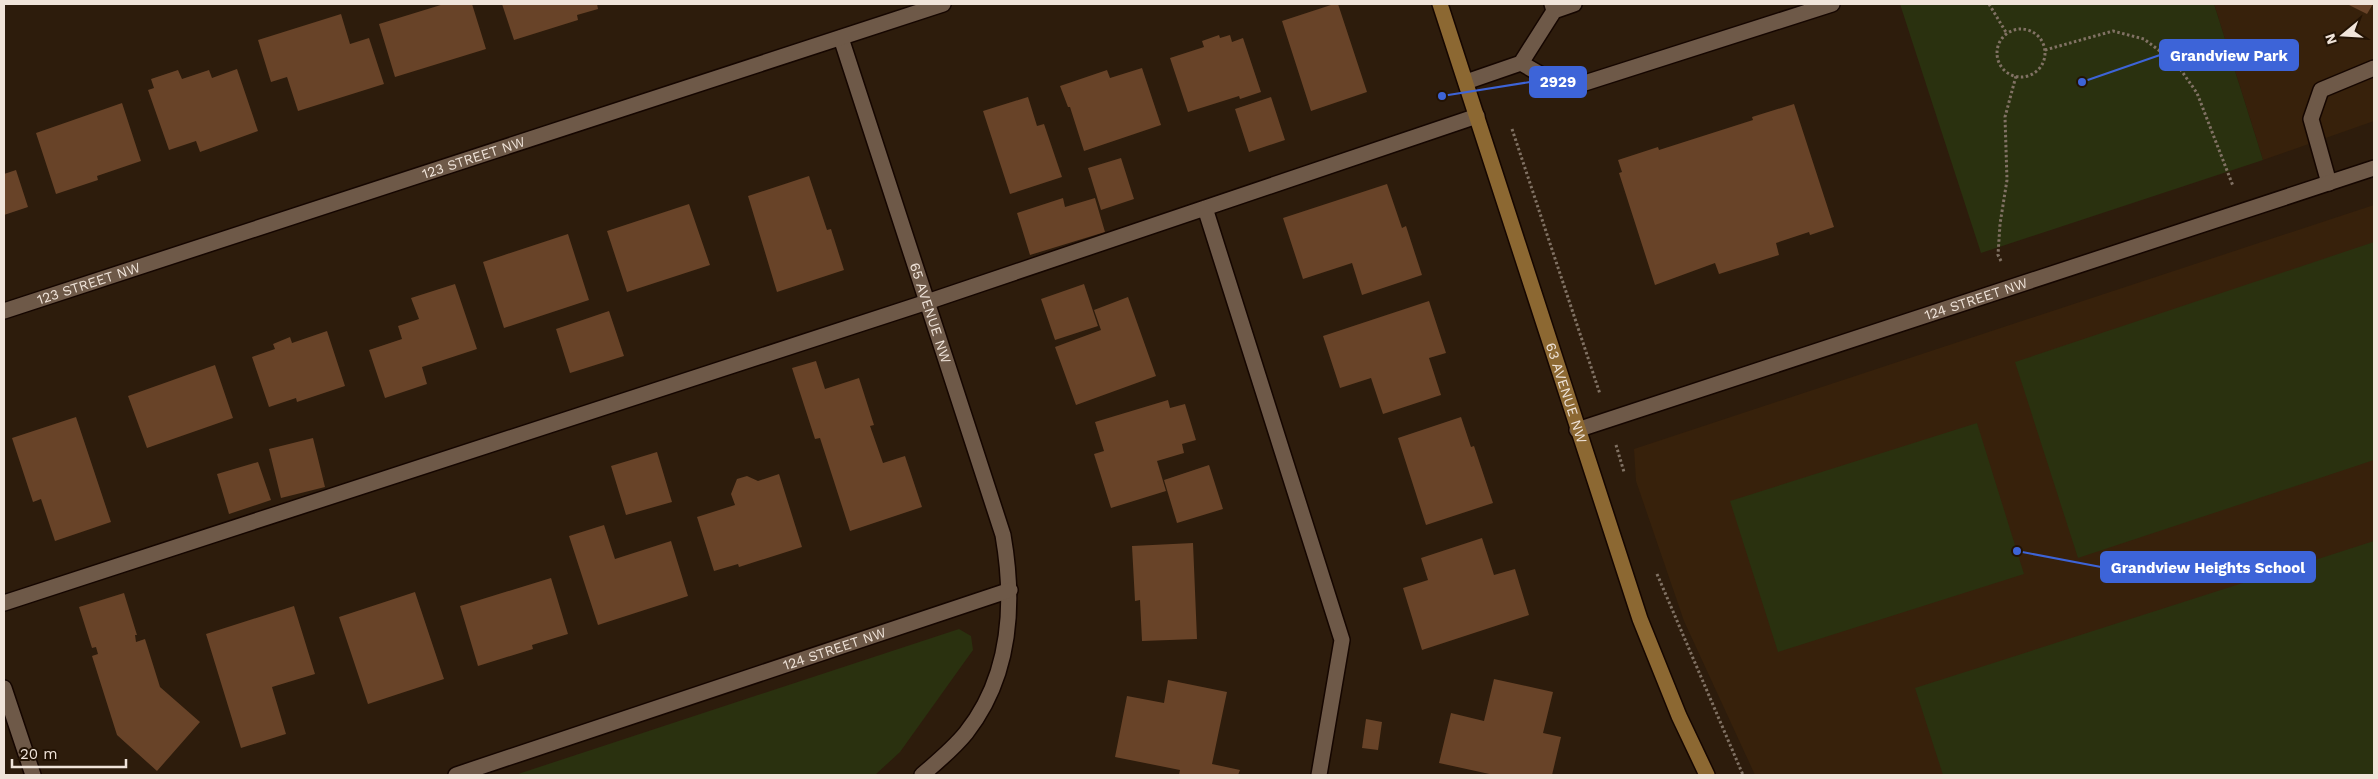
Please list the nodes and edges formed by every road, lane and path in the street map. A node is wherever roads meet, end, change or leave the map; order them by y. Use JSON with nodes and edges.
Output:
{"nodes":[{"id":1,"x":943,"y":4,"type":"edge"},
{"id":2,"x":1440,"y":4,"type":"edge"},
{"id":3,"x":1574,"y":4,"type":"edge"},
{"id":4,"x":1832,"y":4,"type":"edge"},
{"id":5,"x":1989,"y":4,"type":"edge"},
{"id":6,"x":1553,"y":7,"type":"edge"},
{"id":7,"x":2007,"y":34,"type":"junction"},
{"id":8,"x":841,"y":38,"type":"junction"},
{"id":9,"x":2045,"y":50,"type":"junction"},
{"id":10,"x":1521,"y":63,"type":"junction"},
{"id":11,"x":2374,"y":68,"type":"edge"},
{"id":12,"x":2016,"y":76,"type":"junction"},
{"id":13,"x":1466,"y":82,"type":"junction"},
{"id":14,"x":1477,"y":116,"type":"junction"},
{"id":15,"x":1510,"y":120,"type":"dead end"},
{"id":16,"x":2374,"y":168,"type":"edge"},
{"id":17,"x":2329,"y":183,"type":"junction"},
{"id":18,"x":1205,"y":208,"type":"junction"},
{"id":19,"x":2242,"y":212,"type":"junction"},
{"id":20,"x":2011,"y":287,"type":"junction"},
{"id":21,"x":927,"y":302,"type":"junction"},
{"id":22,"x":4,"y":311,"type":"edge"},
{"id":23,"x":1600,"y":395,"type":"dead end"},
{"id":24,"x":1577,"y":430,"type":"junction"},
{"id":25,"x":1615,"y":443,"type":"dead end"},
{"id":26,"x":1624,"y":474,"type":"dead end"},
{"id":27,"x":1656,"y":573,"type":"dead end"},
{"id":28,"x":1010,"y":590,"type":"junction"},
{"id":29,"x":4,"y":603,"type":"edge"},
{"id":30,"x":4,"y":688,"type":"edge"},
{"id":31,"x":33,"y":775,"type":"edge"},
{"id":32,"x":456,"y":775,"type":"edge"},
{"id":33,"x":922,"y":775,"type":"edge"},
{"id":34,"x":1319,"y":775,"type":"edge"},
{"id":35,"x":1706,"y":775,"type":"edge"},
{"id":36,"x":1743,"y":775,"type":"edge"}],
"edges":[{"from":1,"to":8,"type":"street","name":"123 STREET NW"},
{"from":2,"to":13,"type":"street","name":"63 AVENUE NW"},
{"from":3,"to":6,"type":"street"},
{"from":4,"to":10,"type":"street"},
{"from":5,"to":7,"type":"path"},
{"from":6,"to":10,"type":"street"},
{"from":7,"to":9,"type":"path"},
{"from":7,"to":12,"type":"path"},
{"from":8,"to":21,"type":"street","name":"65 AVENUE NW"},
{"from":8,"to":22,"type":"street","name":"123 STREET NW"},
{"from":9,"to":12,"type":"path"},
{"from":9,"to":19,"type":"path"},
{"from":10,"to":13,"type":"street"},
{"from":11,"to":17,"type":"street"},
{"from":12,"to":20,"type":"path"},
{"from":13,"to":14,"type":"street","name":"63 AVENUE NW"},
{"from":14,"to":18,"type":"street"},
{"from":14,"to":24,"type":"street","name":"63 AVENUE NW"},
{"from":15,"to":23,"type":"path"},
{"from":16,"to":17,"type":"street","name":"124 STREET NW"},
{"from":17,"to":19,"type":"street","name":"124 STREET NW"},
{"from":18,"to":21,"type":"street"},
{"from":18,"to":34,"type":"street"},
{"from":19,"to":20,"type":"street","name":"124 STREET NW"},
{"from":20,"to":24,"type":"street","name":"124 STREET NW"},
{"from":21,"to":28,"type":"street","name":"65 AVENUE NW"},
{"from":21,"to":29,"type":"street"},
{"from":24,"to":35,"type":"street","name":"63 AVENUE NW"},
{"from":25,"to":26,"type":"path"},
{"from":27,"to":36,"type":"path"},
{"from":28,"to":32,"type":"street","name":"124 STREET NW"},
{"from":28,"to":33,"type":"street"},
{"from":30,"to":31,"type":"street"}]}
